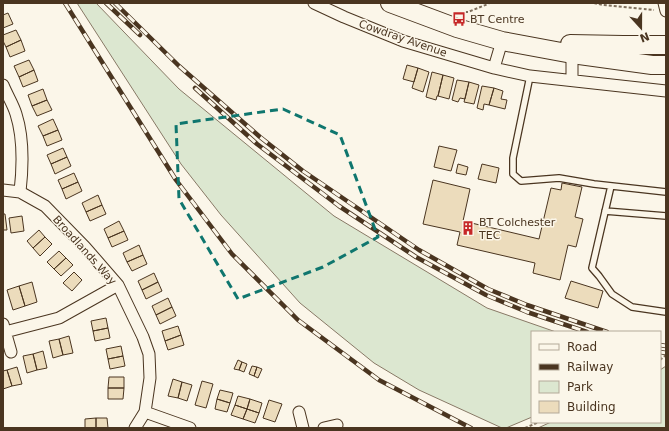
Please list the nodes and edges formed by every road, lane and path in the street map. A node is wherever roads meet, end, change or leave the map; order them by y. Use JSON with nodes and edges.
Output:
{"nodes":[{"id":1,"x":314,"y":3,"type":"edge"},
{"id":2,"x":390,"y":3,"type":"edge"},
{"id":3,"x":594,"y":3,"type":"edge"},
{"id":4,"x":664,"y":3,"type":"edge"},
{"id":5,"x":666,"y":11,"type":"edge"},
{"id":6,"x":502,"y":41,"type":"junction"},
{"id":7,"x":666,"y":45,"type":"edge"},
{"id":8,"x":572,"y":54,"type":"junction"},
{"id":9,"x":666,"y":65,"type":"edge"},
{"id":10,"x":494,"y":68,"type":"junction"},
{"id":11,"x":530,"y":76,"type":"junction"},
{"id":12,"x":572,"y":80,"type":"junction"},
{"id":13,"x":3,"y":85,"type":"edge"},
{"id":14,"x":666,"y":91,"type":"edge"},
{"id":15,"x":611,"y":186,"type":"junction"},
{"id":16,"x":3,"y":190,"type":"edge"},
{"id":17,"x":20,"y":192,"type":"junction"},
{"id":18,"x":666,"y":192,"type":"edge"},
{"id":19,"x":605,"y":211,"type":"junction"},
{"id":20,"x":666,"y":216,"type":"edge"},
{"id":21,"x":118,"y":285,"type":"junction"},
{"id":22,"x":666,"y":312,"type":"edge"},
{"id":23,"x":4,"y":328,"type":"edge"},
{"id":24,"x":11,"y":352,"type":"dead end"},
{"id":25,"x":145,"y":412,"type":"junction"},
{"id":26,"x":299,"y":412,"type":"dead end"},
{"id":27,"x":537,"y":423,"type":"edge"},
{"id":28,"x":337,"y":425,"type":"dead end"},
{"id":29,"x":135,"y":428,"type":"edge"},
{"id":30,"x":190,"y":428,"type":"edge"},
{"id":31,"x":303,"y":428,"type":"edge"},
{"id":32,"x":324,"y":428,"type":"edge"},
{"id":33,"x":525,"y":428,"type":"edge"}],
"edges":[{"from":1,"to":10,"type":"street","name":"Cowdray Avenue"},
{"from":2,"to":6,"type":"main road"},
{"from":3,"to":5,"type":"path"},
{"from":4,"to":5,"type":"street"},
{"from":6,"to":7,"type":"main road"},
{"from":6,"to":8,"type":"main road"},
{"from":6,"to":10,"type":"street"},
{"from":8,"to":9,"type":"main road"},
{"from":8,"to":12,"type":"street"},
{"from":10,"to":11,"type":"street","name":"Cowdray Avenue"},
{"from":11,"to":12,"type":"street","name":"Cowdray Avenue"},
{"from":11,"to":15,"type":"lane"},
{"from":12,"to":14,"type":"street","name":"Cowdray Avenue"},
{"from":13,"to":17,"type":"street"},
{"from":15,"to":18,"type":"lane"},
{"from":15,"to":19,"type":"lane"},
{"from":16,"to":17,"type":"street","name":"Broadlands Way"},
{"from":17,"to":21,"type":"street","name":"Broadlands Way"},
{"from":19,"to":20,"type":"lane"},
{"from":19,"to":22,"type":"lane"},
{"from":21,"to":23,"type":"street"},
{"from":21,"to":25,"type":"street","name":"Broadlands Way"},
{"from":23,"to":24,"type":"street"},
{"from":25,"to":29,"type":"street","name":"Broadlands Way"},
{"from":25,"to":30,"type":"street"},
{"from":26,"to":31,"type":"street"},
{"from":27,"to":33,"type":"path"},
{"from":28,"to":32,"type":"street"}]}
